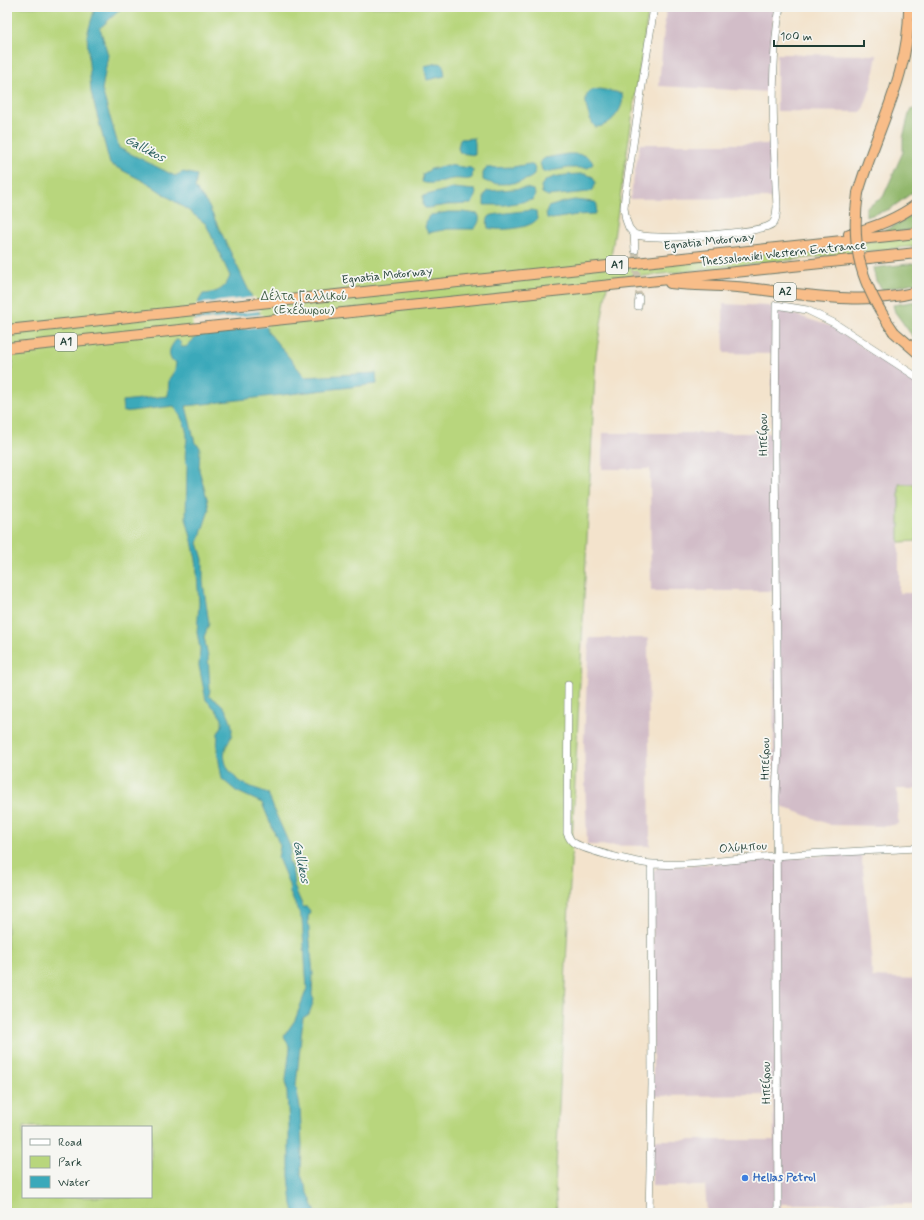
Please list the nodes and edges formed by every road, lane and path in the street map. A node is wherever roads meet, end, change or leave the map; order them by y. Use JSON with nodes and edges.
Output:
{"nodes":[{"id":1,"x":654,"y":7,"type":"edge"},
{"id":2,"x":780,"y":7,"type":"edge"},
{"id":3,"x":909,"y":7,"type":"edge"},
{"id":4,"x":917,"y":204,"type":"edge"},
{"id":5,"x":917,"y":233,"type":"edge"},
{"id":6,"x":634,"y":234,"type":"junction"},
{"id":7,"x":770,"y":249,"type":"junction"},
{"id":8,"x":635,"y":250,"type":"tunnel mouth"},
{"id":9,"x":917,"y":253,"type":"edge"},
{"id":10,"x":652,"y":281,"type":"junction"},
{"id":11,"x":917,"y":292,"type":"edge"},
{"id":12,"x":639,"y":298,"type":"tunnel mouth"},
{"id":13,"x":638,"y":306,"type":"dead end"},
{"id":14,"x":57,"y":318,"type":"dead end"},
{"id":15,"x":107,"y":319,"type":"junction"},
{"id":16,"x":7,"y":330,"type":"edge"},
{"id":17,"x":109,"y":337,"type":"junction"},
{"id":18,"x":7,"y":348,"type":"edge"},
{"id":19,"x":58,"y":348,"type":"dead end"},
{"id":20,"x":917,"y":352,"type":"edge"},
{"id":21,"x":7,"y":362,"type":"edge"},
{"id":22,"x":7,"y":365,"type":"edge"},
{"id":23,"x":917,"y":377,"type":"edge"},
{"id":24,"x":568,"y":685,"type":"dead end"},
{"id":25,"x":917,"y":848,"type":"edge"},
{"id":26,"x":777,"y":856,"type":"junction"},
{"id":27,"x":651,"y":864,"type":"junction"},
{"id":28,"x":649,"y":1213,"type":"edge"},
{"id":29,"x":778,"y":1213,"type":"edge"}],
"edges":[{"from":1,"to":6,"type":"street"},
{"from":2,"to":6,"type":"street"},
{"from":3,"to":20,"type":"highway","bridge":true},
{"from":4,"to":7,"type":"highway"},
{"from":5,"to":7,"type":"highway","number":"Α1"},
{"from":6,"to":8,"type":"street"},
{"from":7,"to":15,"type":"highway","name":"Egnatia Motorway","number":"Α1"},
{"from":9,"to":10,"type":"highway","name":"Thessaloniki Western Entrance","number":"Α1"},
{"from":10,"to":11,"type":"highway","number":"Α2"},
{"from":10,"to":17,"type":"highway","number":"Α1"},
{"from":12,"to":13,"type":"street"},
{"from":14,"to":15,"type":"highway"},
{"from":15,"to":16,"type":"highway","name":"Egnatia Motorway","number":"Α1"},
{"from":17,"to":18,"type":"highway","number":"Α1"},
{"from":17,"to":19,"type":"highway"},
{"from":21,"to":22,"type":"street"},
{"from":23,"to":26,"type":"street","name":"Ηπείρου"},
{"from":24,"to":27,"type":"street","name":"Ολύμπου"},
{"from":25,"to":26,"type":"street","name":"Ολύμπου"},
{"from":26,"to":27,"type":"street","name":"Ολύμπου"},
{"from":26,"to":29,"type":"street","name":"Ηπείρου"},
{"from":27,"to":28,"type":"street"}]}
